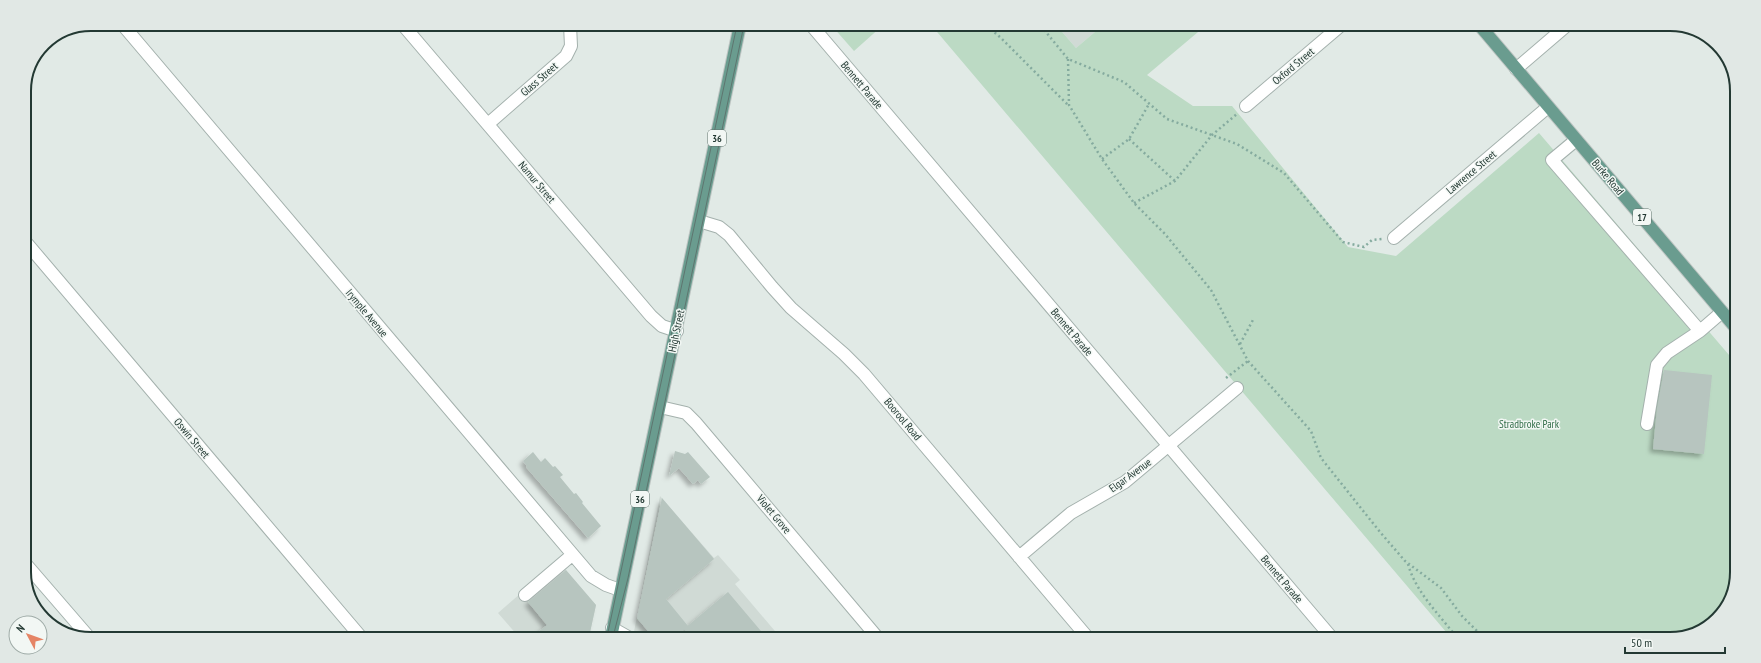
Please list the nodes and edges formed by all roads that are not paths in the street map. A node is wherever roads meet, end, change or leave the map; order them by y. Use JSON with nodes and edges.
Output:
{"nodes":[{"id":1,"x":128,"y":31,"type":"edge"},
{"id":2,"x":408,"y":31,"type":"edge"},
{"id":3,"x":570,"y":31,"type":"edge"},
{"id":4,"x":739,"y":31,"type":"edge"},
{"id":5,"x":816,"y":31,"type":"edge"},
{"id":6,"x":1334,"y":31,"type":"edge"},
{"id":7,"x":1484,"y":31,"type":"edge"},
{"id":8,"x":1560,"y":31,"type":"edge"},
{"id":9,"x":1516,"y":69,"type":"junction"},
{"id":10,"x":1246,"y":106,"type":"road end"},
{"id":11,"x":1548,"y":107,"type":"junction"},
{"id":12,"x":488,"y":124,"type":"junction"},
{"id":13,"x":1576,"y":140,"type":"junction"},
{"id":14,"x":699,"y":221,"type":"junction"},
{"id":15,"x":1394,"y":238,"type":"road end"},
{"id":16,"x":31,"y":248,"type":"edge"},
{"id":17,"x":1722,"y":312,"type":"junction"},
{"id":18,"x":1730,"y":321,"type":"edge"},
{"id":19,"x":677,"y":331,"type":"junction"},
{"id":20,"x":1700,"y":331,"type":"junction"},
{"id":21,"x":1237,"y":388,"type":"dead end"},
{"id":22,"x":660,"y":407,"type":"junction"},
{"id":23,"x":1647,"y":424,"type":"dead end"},
{"id":24,"x":1168,"y":445,"type":"junction"},
{"id":25,"x":572,"y":555,"type":"junction"},
{"id":26,"x":1019,"y":557,"type":"junction"},
{"id":27,"x":31,"y":570,"type":"edge"},
{"id":28,"x":620,"y":590,"type":"junction"},
{"id":29,"x":525,"y":596,"type":"dead end"},
{"id":30,"x":84,"y":631,"type":"edge"},
{"id":31,"x":357,"y":632,"type":"edge"},
{"id":32,"x":611,"y":632,"type":"edge"},
{"id":33,"x":873,"y":632,"type":"edge"},
{"id":34,"x":1083,"y":632,"type":"edge"},
{"id":35,"x":1327,"y":632,"type":"edge"}],
"edges":[{"from":1,"to":25,"type":"street","name":"Irymple Avenue"},
{"from":2,"to":12,"type":"street","name":"Namur Street"},
{"from":3,"to":12,"type":"street","name":"Glass Street"},
{"from":4,"to":14,"type":"main road","name":"High Street","number":"36"},
{"from":5,"to":24,"type":"street","name":"Bennett Parade"},
{"from":6,"to":10,"type":"street","name":"Oxford Street"},
{"from":7,"to":9,"type":"main road","name":"Burke Road","number":"17"},
{"from":8,"to":9,"type":"street"},
{"from":9,"to":11,"type":"main road","name":"Burke Road","number":"17"},
{"from":11,"to":13,"type":"main road","name":"Burke Road","number":"17"},
{"from":11,"to":15,"type":"street","name":"Lawrence Street"},
{"from":12,"to":19,"type":"street","name":"Namur Street"},
{"from":13,"to":17,"type":"main road","name":"Burke Road","number":"17"},
{"from":13,"to":20,"type":"street"},
{"from":14,"to":19,"type":"main road","name":"High Street","number":"36"},
{"from":14,"to":26,"type":"street","name":"Boorool Road"},
{"from":16,"to":31,"type":"street","name":"Oswin Street"},
{"from":17,"to":18,"type":"main road","name":"Burke Road","number":"17"},
{"from":17,"to":20,"type":"street"},
{"from":19,"to":22,"type":"main road","name":"High Street","number":"36"},
{"from":20,"to":23,"type":"street"},
{"from":21,"to":24,"type":"street","name":"Elgar Avenue"},
{"from":22,"to":28,"type":"main road","name":"High Street","number":"36"},
{"from":22,"to":33,"type":"street","name":"Violet Grove"},
{"from":24,"to":26,"type":"street","name":"Elgar Avenue"},
{"from":24,"to":35,"type":"street","name":"Bennett Parade"},
{"from":25,"to":28,"type":"street","name":"Irymple Avenue"},
{"from":25,"to":29,"type":"street"},
{"from":26,"to":34,"type":"street","name":"Boorool Road"},
{"from":27,"to":30,"type":"street"},
{"from":28,"to":32,"type":"main road","name":"High Street","number":"36"}]}
